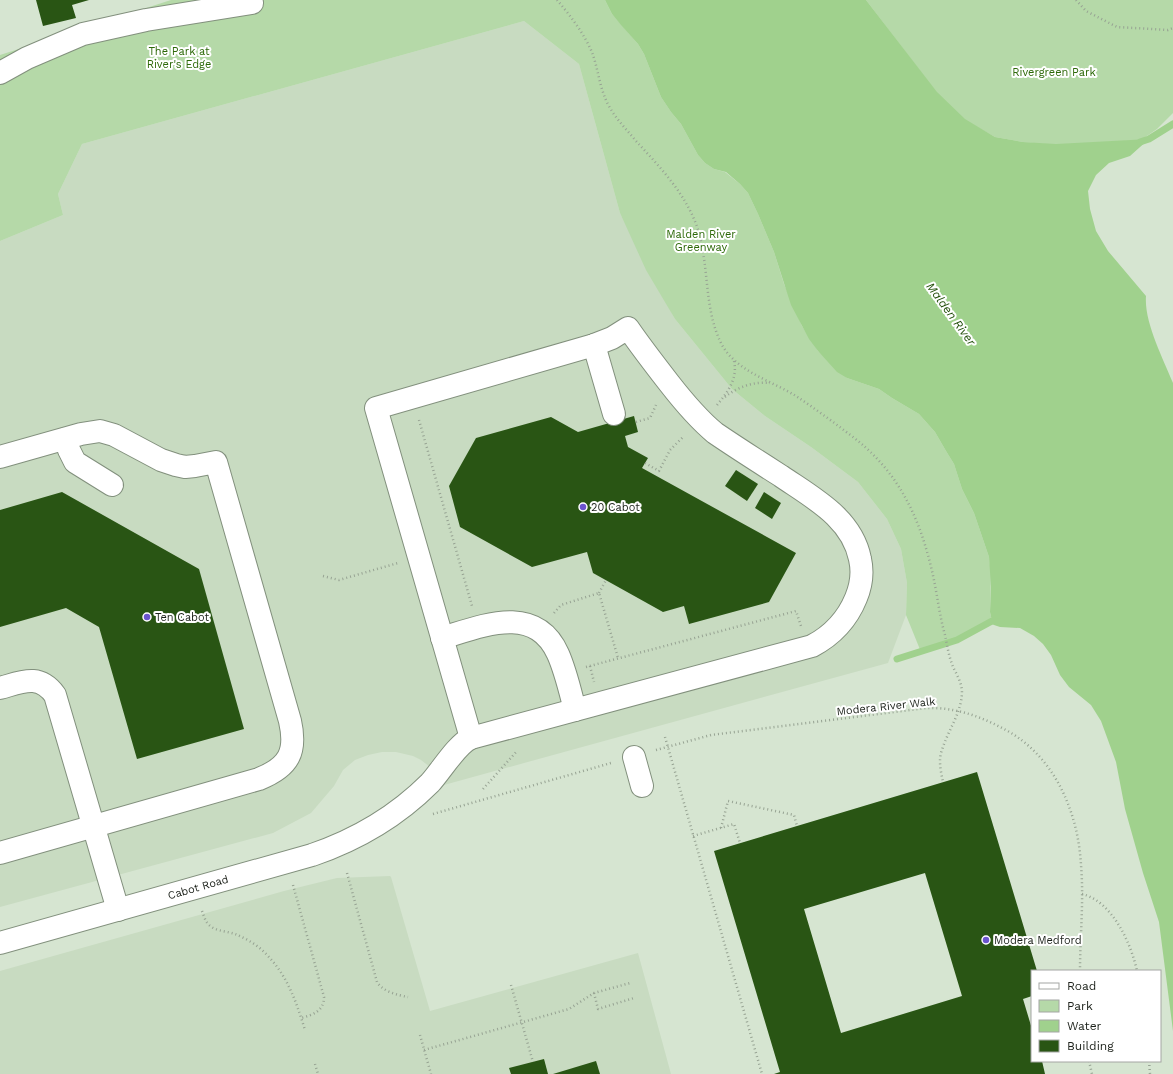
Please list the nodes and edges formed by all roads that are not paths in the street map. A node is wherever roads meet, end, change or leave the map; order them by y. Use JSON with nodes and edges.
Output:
{"nodes":[{"id":1,"x":252,"y":3,"type":"dead end"},
{"id":2,"x":0,"y":73,"type":"edge"},
{"id":3,"x":594,"y":345,"type":"junction"},
{"id":4,"x":614,"y":414,"type":"dead end"},
{"id":5,"x":65,"y":439,"type":"junction"},
{"id":6,"x":0,"y":457,"type":"edge"},
{"id":7,"x":112,"y":485,"type":"dead end"},
{"id":8,"x":442,"y":638,"type":"junction"},
{"id":9,"x":0,"y":688,"type":"edge"},
{"id":10,"x":575,"y":710,"type":"junction"},
{"id":11,"x":471,"y":738,"type":"junction"},
{"id":12,"x":634,"y":757,"type":"road end"},
{"id":13,"x":642,"y":786,"type":"dead end"},
{"id":14,"x":94,"y":826,"type":"junction"},
{"id":15,"x":0,"y":853,"type":"edge"},
{"id":16,"x":118,"y":910,"type":"junction"},
{"id":17,"x":0,"y":943,"type":"edge"}],
"edges":[{"from":1,"to":2,"type":"street"},
{"from":3,"to":4,"type":"street"},
{"from":3,"to":8,"type":"street"},
{"from":3,"to":10,"type":"street"},
{"from":5,"to":6,"type":"street"},
{"from":5,"to":7,"type":"street"},
{"from":5,"to":14,"type":"street"},
{"from":8,"to":10,"type":"street"},
{"from":8,"to":11,"type":"street"},
{"from":9,"to":14,"type":"street"},
{"from":10,"to":11,"type":"street"},
{"from":11,"to":16,"type":"street","name":"Cabot Road"},
{"from":12,"to":13,"type":"street"},
{"from":14,"to":15,"type":"street"},
{"from":14,"to":16,"type":"street"},
{"from":16,"to":17,"type":"street","name":"Cabot Road"}]}
